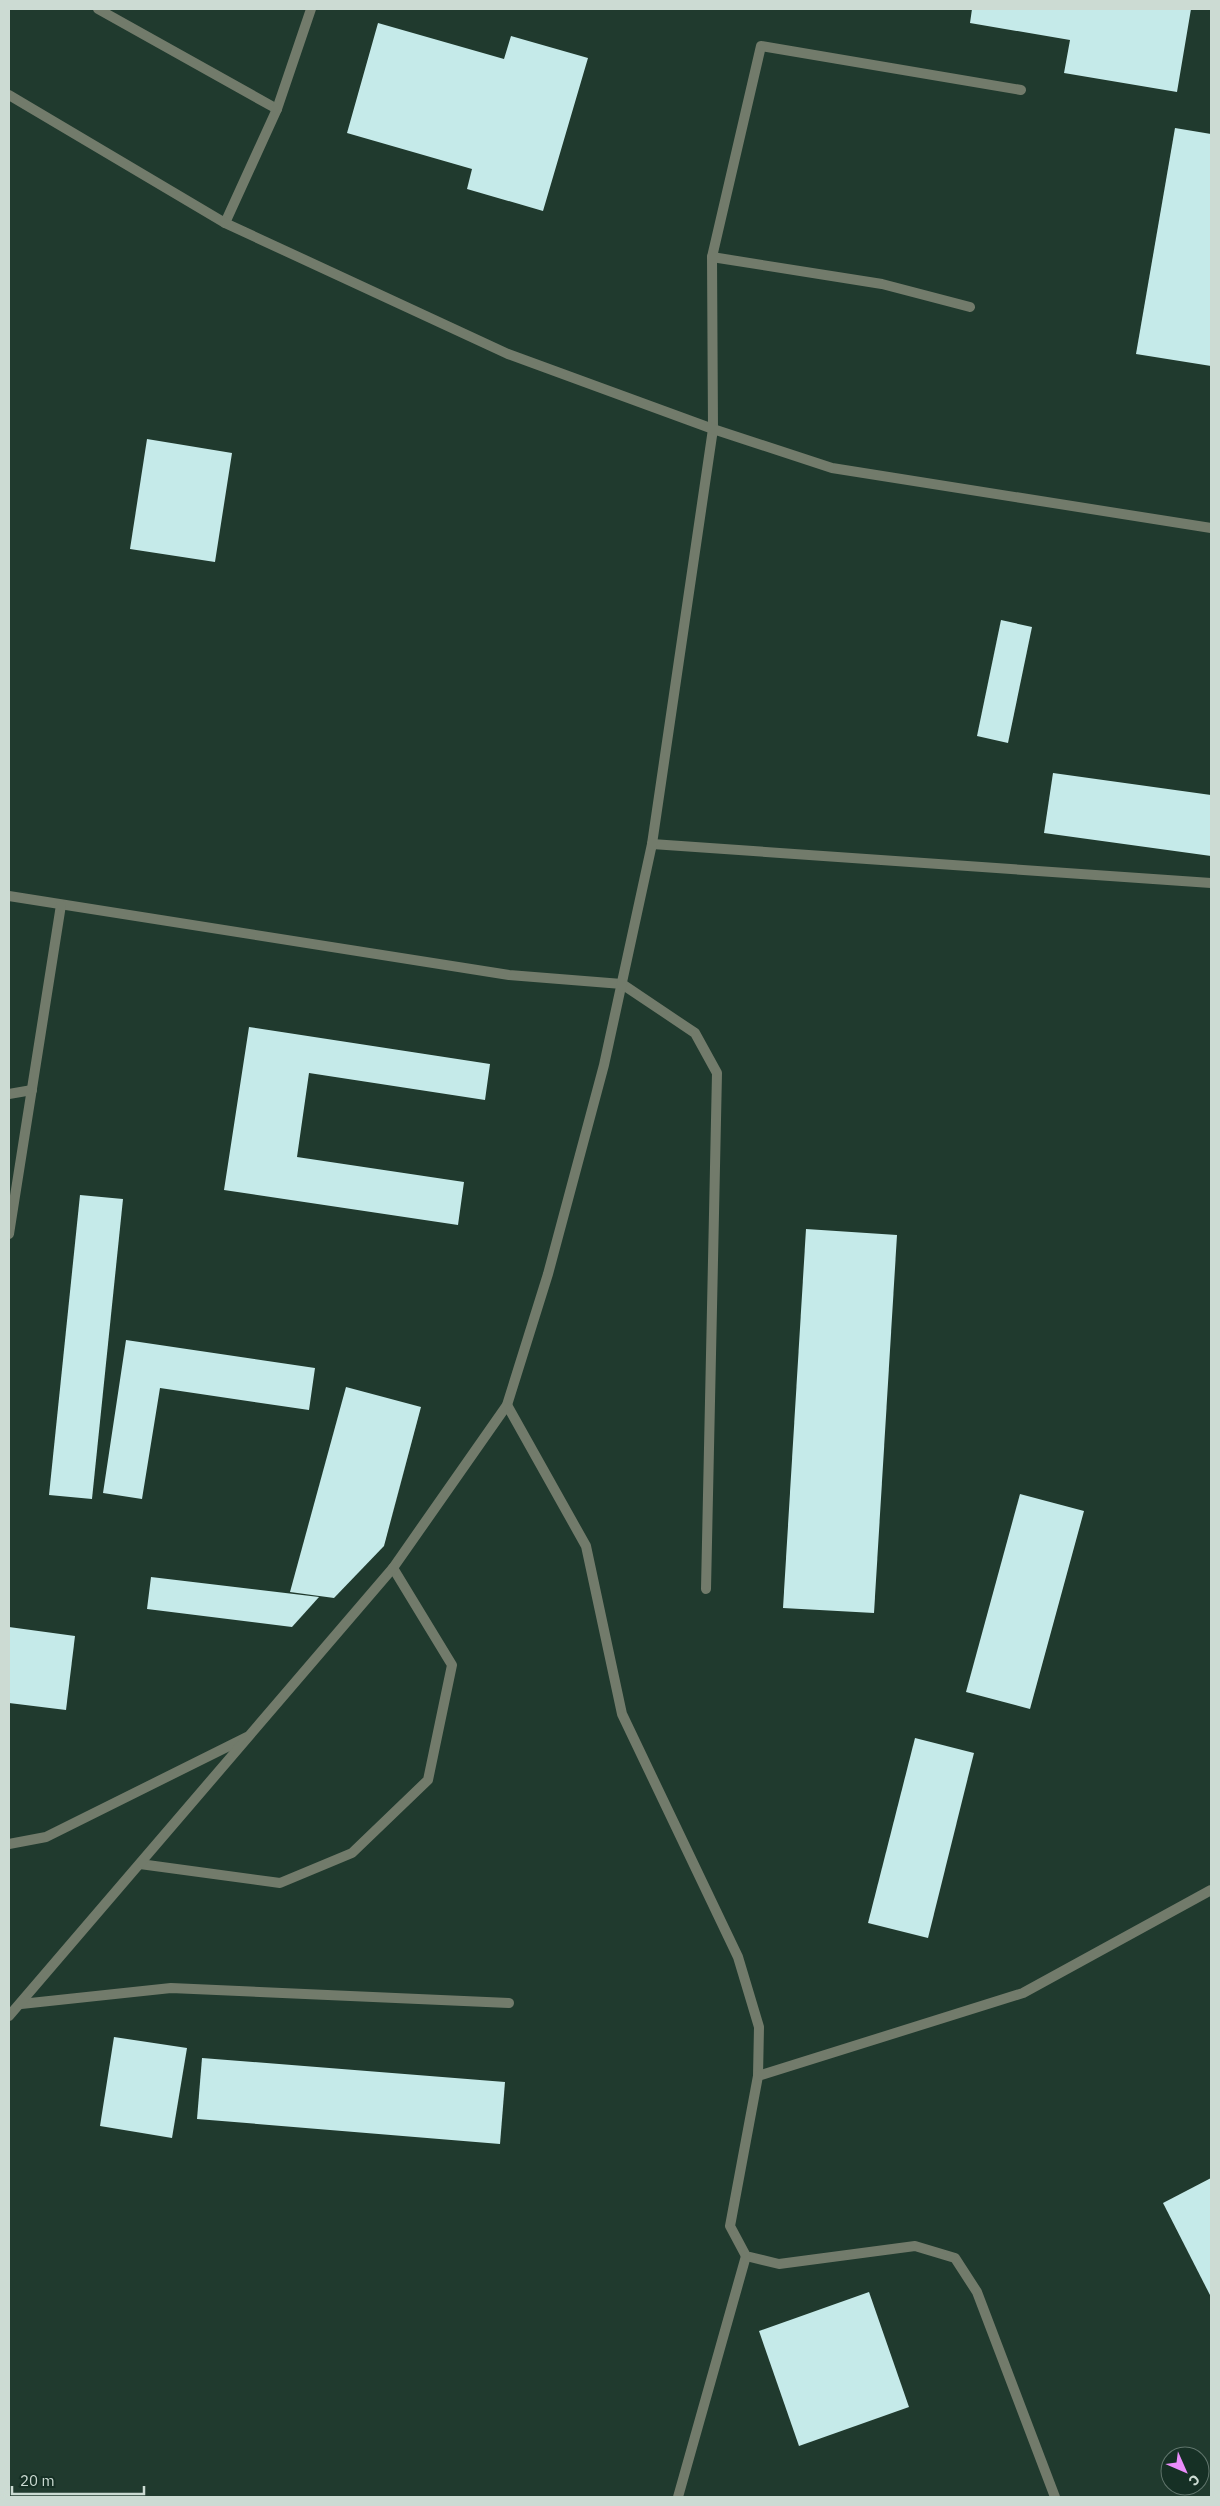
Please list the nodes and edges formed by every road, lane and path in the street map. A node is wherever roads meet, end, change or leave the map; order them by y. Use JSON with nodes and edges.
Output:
{"nodes":[{"id":1,"x":98,"y":9,"type":"edge"},
{"id":2,"x":310,"y":9,"type":"edge"},
{"id":3,"x":1021,"y":90,"type":"dead end"},
{"id":4,"x":9,"y":95,"type":"edge"},
{"id":5,"x":277,"y":109,"type":"junction"},
{"id":6,"x":225,"y":224,"type":"junction"},
{"id":7,"x":712,"y":257,"type":"junction"},
{"id":8,"x":970,"y":307,"type":"dead end"},
{"id":9,"x":714,"y":429,"type":"junction"},
{"id":10,"x":1211,"y":528,"type":"edge"},
{"id":11,"x":652,"y":844,"type":"junction"},
{"id":12,"x":1211,"y":882,"type":"edge"},
{"id":13,"x":9,"y":896,"type":"edge"},
{"id":14,"x":61,"y":905,"type":"junction"},
{"id":15,"x":622,"y":984,"type":"junction"},
{"id":16,"x":32,"y":1090,"type":"junction"},
{"id":17,"x":9,"y":1094,"type":"edge"},
{"id":18,"x":9,"y":1234,"type":"edge"},
{"id":19,"x":507,"y":1405,"type":"junction"},
{"id":20,"x":393,"y":1568,"type":"junction"},
{"id":21,"x":706,"y":1589,"type":"dead end"},
{"id":22,"x":248,"y":1737,"type":"junction"},
{"id":23,"x":9,"y":1844,"type":"edge"},
{"id":24,"x":140,"y":1864,"type":"junction"},
{"id":25,"x":1211,"y":1890,"type":"edge"},
{"id":26,"x":509,"y":2003,"type":"dead end"},
{"id":27,"x":21,"y":2004,"type":"junction"},
{"id":28,"x":9,"y":2016,"type":"edge"},
{"id":29,"x":758,"y":2076,"type":"junction"},
{"id":30,"x":746,"y":2256,"type":"junction"},
{"id":31,"x":678,"y":2497,"type":"edge"},
{"id":32,"x":1055,"y":2497,"type":"edge"}],
"edges":[{"from":1,"to":5,"type":"street"},
{"from":2,"to":5,"type":"street"},
{"from":3,"to":7,"type":"street"},
{"from":4,"to":6,"type":"street"},
{"from":5,"to":6,"type":"street"},
{"from":6,"to":9,"type":"street"},
{"from":7,"to":8,"type":"street"},
{"from":7,"to":9,"type":"street"},
{"from":9,"to":10,"type":"street"},
{"from":9,"to":11,"type":"street"},
{"from":11,"to":12,"type":"street"},
{"from":11,"to":15,"type":"street"},
{"from":13,"to":14,"type":"street"},
{"from":14,"to":15,"type":"street"},
{"from":14,"to":16,"type":"street"},
{"from":15,"to":19,"type":"street"},
{"from":15,"to":21,"type":"street"},
{"from":16,"to":17,"type":"street"},
{"from":16,"to":18,"type":"street"},
{"from":19,"to":20,"type":"street"},
{"from":19,"to":29,"type":"street"},
{"from":20,"to":22,"type":"street"},
{"from":20,"to":24,"type":"street"},
{"from":22,"to":23,"type":"street"},
{"from":22,"to":24,"type":"street"},
{"from":24,"to":27,"type":"street"},
{"from":25,"to":29,"type":"street"},
{"from":26,"to":27,"type":"street"},
{"from":27,"to":28,"type":"street"},
{"from":29,"to":30,"type":"street"},
{"from":30,"to":31,"type":"street"},
{"from":30,"to":32,"type":"street"}]}
